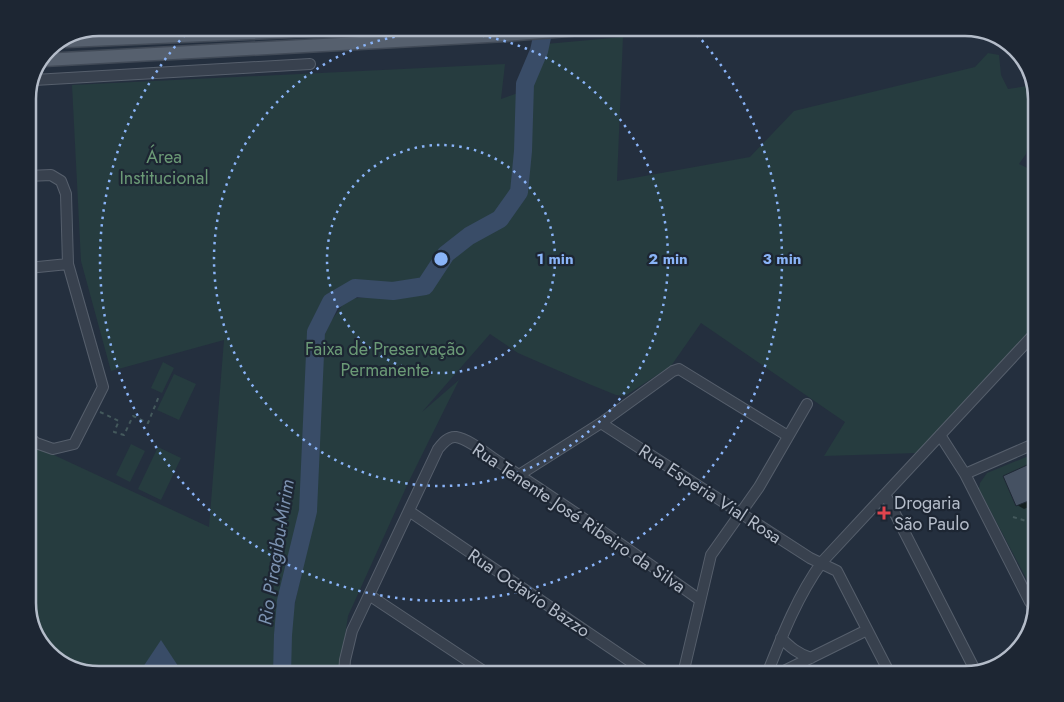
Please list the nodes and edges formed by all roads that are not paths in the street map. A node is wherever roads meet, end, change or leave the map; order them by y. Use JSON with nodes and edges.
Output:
{"nodes":[{"id":1,"x":119,"y":36,"type":"edge"},
{"id":2,"x":488,"y":36,"type":"edge"},
{"id":3,"x":79,"y":40,"type":"edge"},
{"id":4,"x":51,"y":60,"type":"edge"},
{"id":5,"x":310,"y":64,"type":"dead end"},
{"id":6,"x":39,"y":80,"type":"edge"},
{"id":7,"x":36,"y":176,"type":"edge"},
{"id":8,"x":68,"y":264,"type":"junction"},
{"id":9,"x":36,"y":267,"type":"edge"},
{"id":10,"x":1028,"y":341,"type":"edge"},
{"id":11,"x":807,"y":404,"type":"dead end"},
{"id":12,"x":600,"y":423,"type":"junction"},
{"id":13,"x":940,"y":435,"type":"junction"},
{"id":14,"x":788,"y":436,"type":"junction"},
{"id":15,"x":36,"y":443,"type":"edge"},
{"id":16,"x":1028,"y":446,"type":"edge"},
{"id":17,"x":965,"y":474,"type":"junction"},
{"id":18,"x":519,"y":475,"type":"junction"},
{"id":19,"x":885,"y":494,"type":"junction"},
{"id":20,"x":409,"y":511,"type":"junction"},
{"id":21,"x":741,"y":514,"type":"junction"},
{"id":22,"x":822,"y":562,"type":"junction"},
{"id":23,"x":369,"y":595,"type":"junction"},
{"id":24,"x":1028,"y":598,"type":"edge"},
{"id":25,"x":700,"y":600,"type":"junction"},
{"id":26,"x":867,"y":630,"type":"junction"},
{"id":27,"x":782,"y":638,"type":"junction"},
{"id":28,"x":811,"y":658,"type":"junction"},
{"id":29,"x":972,"y":665,"type":"edge"},
{"id":30,"x":344,"y":666,"type":"edge"},
{"id":31,"x":476,"y":666,"type":"edge"},
{"id":32,"x":637,"y":666,"type":"edge"},
{"id":33,"x":685,"y":666,"type":"edge"},
{"id":34,"x":770,"y":666,"type":"edge"},
{"id":35,"x":794,"y":666,"type":"edge"},
{"id":36,"x":886,"y":666,"type":"edge"}],
"edges":[{"from":1,"to":3,"type":"main road"},
{"from":2,"to":4,"type":"main road"},
{"from":5,"to":6,"type":"street"},
{"from":7,"to":8,"type":"street"},
{"from":8,"to":9,"type":"street"},
{"from":8,"to":15,"type":"street"},
{"from":10,"to":13,"type":"street"},
{"from":11,"to":14,"type":"street"},
{"from":12,"to":14,"type":"street"},
{"from":12,"to":18,"type":"street"},
{"from":12,"to":21,"type":"street","name":"Rua Esperia Vial Rosa"},
{"from":13,"to":17,"type":"street"},
{"from":13,"to":19,"type":"street"},
{"from":14,"to":21,"type":"street"},
{"from":16,"to":17,"type":"street"},
{"from":17,"to":24,"type":"street"},
{"from":18,"to":20,"type":"street","name":"Rua Tenente José Ribeiro da Silva"},
{"from":18,"to":25,"type":"street","name":"Rua Tenente José Ribeiro da Silva"},
{"from":19,"to":22,"type":"street"},
{"from":19,"to":29,"type":"street"},
{"from":20,"to":23,"type":"street","name":"Rua Tenente José Ribeiro da Silva"},
{"from":20,"to":32,"type":"street","name":"Rua Octavio Bazzo"},
{"from":21,"to":22,"type":"street","name":"Rua Esperia Vial Rosa"},
{"from":21,"to":25,"type":"street"},
{"from":22,"to":26,"type":"street","name":"Rua Esperia Vial Rosa"},
{"from":22,"to":27,"type":"street"},
{"from":23,"to":30,"type":"street","name":"Rua Tenente José Ribeiro da Silva"},
{"from":23,"to":31,"type":"street"},
{"from":25,"to":33,"type":"street"},
{"from":26,"to":28,"type":"street"},
{"from":26,"to":36,"type":"street","name":"Rua Esperia Vial Rosa"},
{"from":27,"to":28,"type":"street"},
{"from":27,"to":34,"type":"street"},
{"from":28,"to":35,"type":"street"}]}
